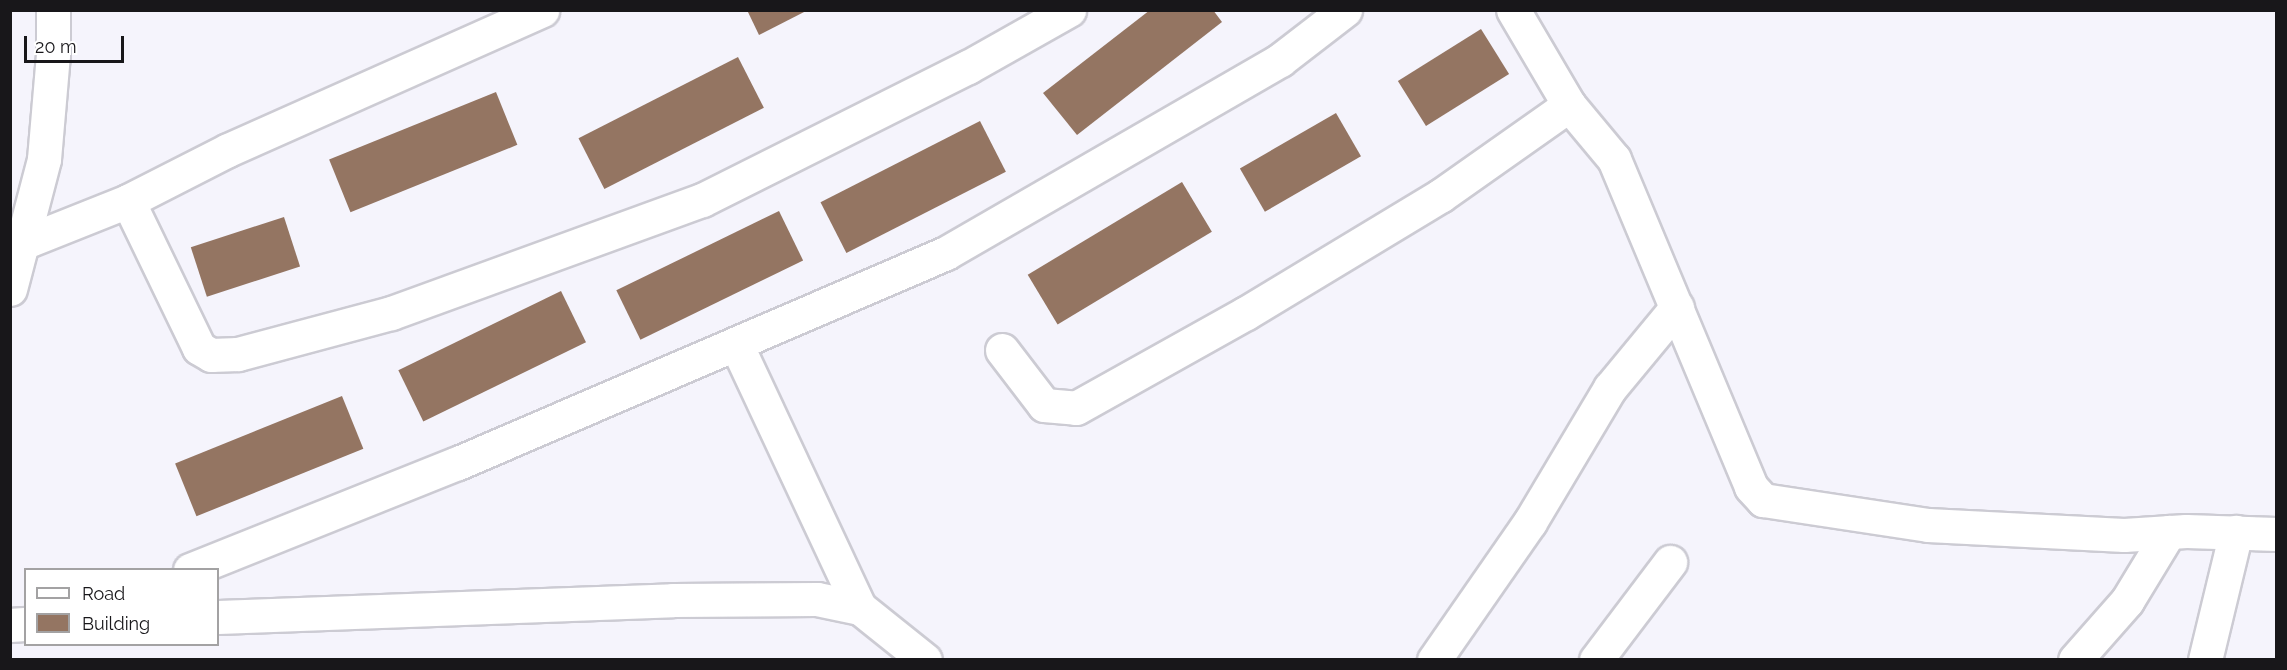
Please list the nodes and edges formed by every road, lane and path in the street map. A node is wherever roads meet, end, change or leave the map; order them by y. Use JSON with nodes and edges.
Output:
{"nodes":[{"id":1,"x":52,"y":10,"type":"edge"},
{"id":2,"x":542,"y":10,"type":"edge"},
{"id":3,"x":1069,"y":10,"type":"edge"},
{"id":4,"x":1345,"y":10,"type":"edge"},
{"id":5,"x":1513,"y":10,"type":"edge"},
{"id":6,"x":1569,"y":105,"type":"junction"},
{"id":7,"x":128,"y":201,"type":"junction"},
{"id":8,"x":18,"y":244,"type":"edge"},
{"id":9,"x":10,"y":289,"type":"edge"},
{"id":10,"x":1677,"y":307,"type":"junction"},
{"id":11,"x":737,"y":346,"type":"junction"},
{"id":12,"x":1002,"y":350,"type":"dead end"},
{"id":13,"x":2169,"y":532,"type":"junction"},
{"id":14,"x":2236,"y":532,"type":"junction"},
{"id":15,"x":2277,"y":534,"type":"edge"},
{"id":16,"x":1670,"y":562,"type":"dead end"},
{"id":17,"x":195,"y":568,"type":"edge"},
{"id":18,"x":860,"y":608,"type":"junction"},
{"id":19,"x":219,"y":617,"type":"edge"},
{"id":20,"x":925,"y":660,"type":"edge"},
{"id":21,"x":1434,"y":660,"type":"edge"},
{"id":22,"x":1596,"y":660,"type":"edge"},
{"id":23,"x":2075,"y":660,"type":"edge"},
{"id":24,"x":2205,"y":660,"type":"edge"}],
"edges":[{"from":1,"to":8,"type":"street"},
{"from":2,"to":7,"type":"street"},
{"from":3,"to":7,"type":"street"},
{"from":4,"to":11,"type":"street"},
{"from":5,"to":6,"type":"street"},
{"from":6,"to":10,"type":"street"},
{"from":6,"to":12,"type":"street"},
{"from":7,"to":8,"type":"street"},
{"from":8,"to":9,"type":"street"},
{"from":10,"to":13,"type":"street"},
{"from":10,"to":21,"type":"street"},
{"from":11,"to":17,"type":"street"},
{"from":11,"to":18,"type":"street"},
{"from":13,"to":14,"type":"street"},
{"from":13,"to":23,"type":"street"},
{"from":14,"to":15,"type":"street"},
{"from":14,"to":24,"type":"street"},
{"from":16,"to":22,"type":"street"},
{"from":18,"to":19,"type":"street"},
{"from":18,"to":20,"type":"street"}]}
